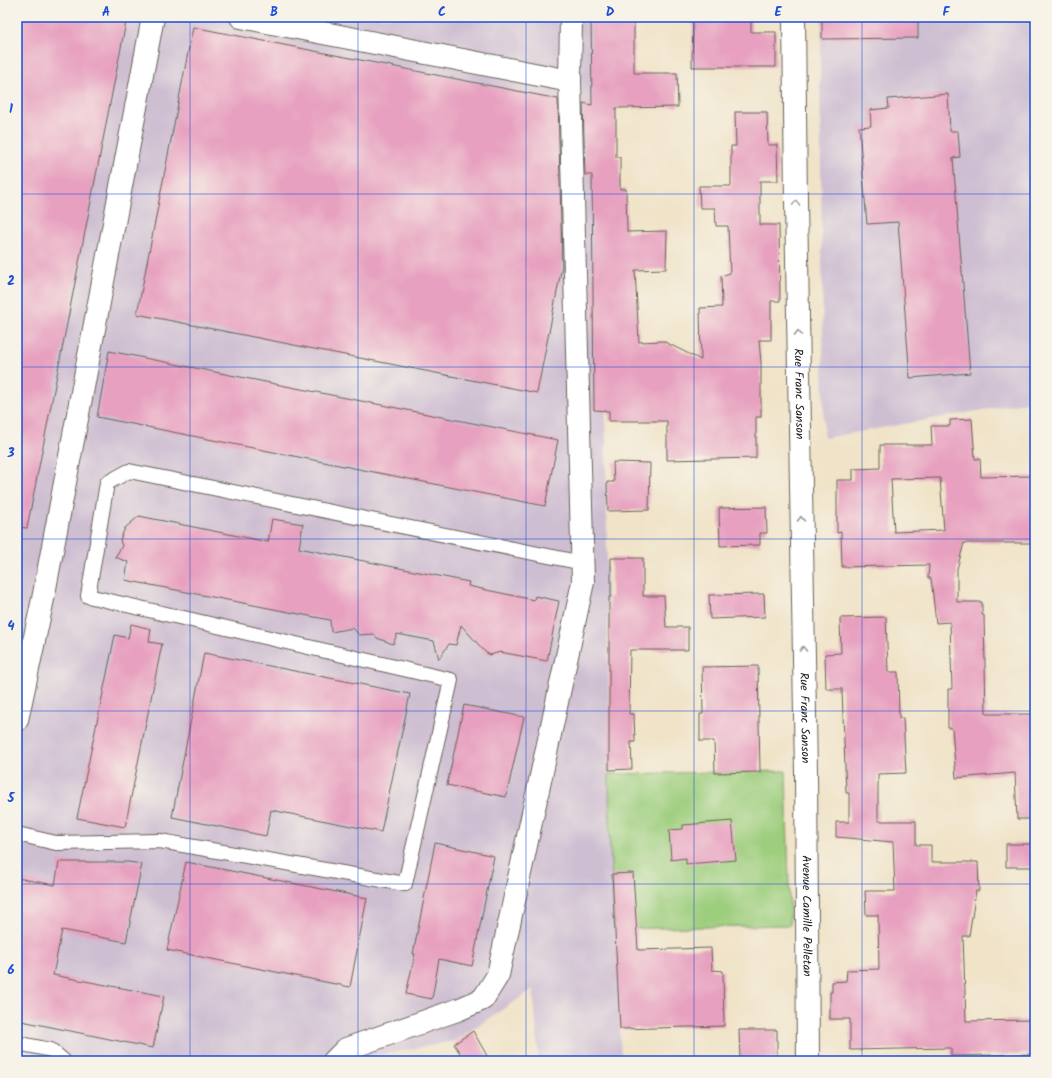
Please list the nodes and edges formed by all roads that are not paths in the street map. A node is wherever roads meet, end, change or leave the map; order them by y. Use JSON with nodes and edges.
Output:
{"nodes":[{"id":1,"x":153,"y":17,"type":"edge"},
{"id":2,"x":241,"y":17,"type":"edge"},
{"id":3,"x":571,"y":17,"type":"edge"},
{"id":4,"x":794,"y":17,"type":"edge"},
{"id":5,"x":570,"y":81,"type":"junction"},
{"id":6,"x":583,"y":563,"type":"junction"},
{"id":7,"x":17,"y":720,"type":"edge"},
{"id":8,"x":806,"y":772,"type":"joint"},
{"id":9,"x":17,"y":834,"type":"edge"},
{"id":10,"x":17,"y":1043,"type":"edge"},
{"id":11,"x":64,"y":1061,"type":"edge"},
{"id":12,"x":334,"y":1061,"type":"edge"},
{"id":13,"x":808,"y":1061,"type":"edge"}],
"edges":[{"from":1,"to":7,"type":"street"},
{"from":2,"to":5,"type":"street"},
{"from":3,"to":5,"type":"street"},
{"from":8,"to":4,"type":"street","name":"Rue Franc Sanson","one_way":true},
{"from":5,"to":6,"type":"street"},
{"from":6,"to":9,"type":"lane"},
{"from":6,"to":12,"type":"street"},
{"from":8,"to":13,"type":"street","name":"Avenue Camille Pelletan"},
{"from":10,"to":11,"type":"lane"}]}
